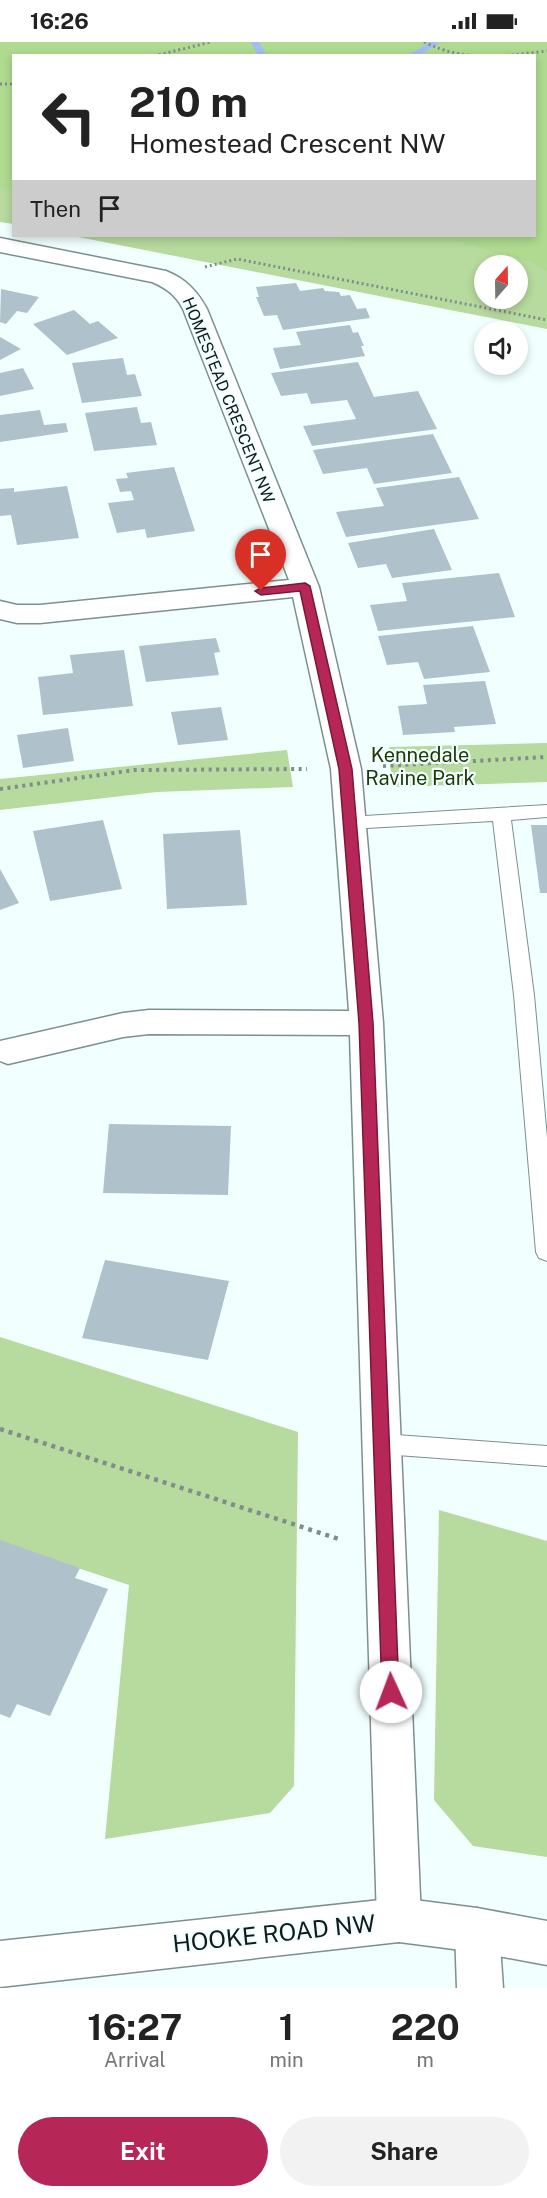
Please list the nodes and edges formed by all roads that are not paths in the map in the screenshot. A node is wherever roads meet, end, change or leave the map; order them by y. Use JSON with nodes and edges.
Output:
{"nodes":[{"id":1,"x":0,"y":245,"type":"edge"},
{"id":2,"x":305,"y":586,"type":"junction"},
{"id":3,"x":0,"y":610,"type":"edge"},
{"id":4,"x":547,"y":811,"type":"edge"},
{"id":5,"x":501,"y":814,"type":"junction"},
{"id":6,"x":348,"y":823,"type":"junction"},
{"id":7,"x":366,"y":1023,"type":"junction"},
{"id":8,"x":8,"y":1051,"type":"dead end"},
{"id":9,"x":547,"y":1252,"type":"edge"},
{"id":10,"x":383,"y":1444,"type":"junction"},
{"id":11,"x":546,"y":1450,"type":"edge"},
{"id":12,"x":399,"y":1920,"type":"junction"},
{"id":13,"x":477,"y":1930,"type":"junction"},
{"id":14,"x":547,"y":1943,"type":"edge"},
{"id":15,"x":0,"y":1965,"type":"edge"},
{"id":16,"x":480,"y":1988,"type":"edge"}],
"edges":[{"from":1,"to":2,"type":"street","name":"HOMESTEAD CRESCENT NW"},
{"from":2,"to":3,"type":"street"},
{"from":2,"to":6,"type":"street","name":"HOMESTEAD CRESCENT NW"},
{"from":4,"to":5,"type":"lane"},
{"from":5,"to":6,"type":"lane"},
{"from":5,"to":9,"type":"lane"},
{"from":6,"to":7,"type":"street","name":"HOMESTEAD CRESCENT NW"},
{"from":7,"to":8,"type":"street"},
{"from":7,"to":10,"type":"street","name":"HOMESTEAD CRESCENT NW"},
{"from":10,"to":11,"type":"lane"},
{"from":10,"to":12,"type":"street","name":"HOMESTEAD CRESCENT NW"},
{"from":12,"to":13,"type":"street","name":"HOOKE ROAD NW"},
{"from":12,"to":15,"type":"street","name":"HOOKE ROAD NW"},
{"from":13,"to":14,"type":"street","name":"HOOKE ROAD NW"},
{"from":13,"to":16,"type":"street"}]}
